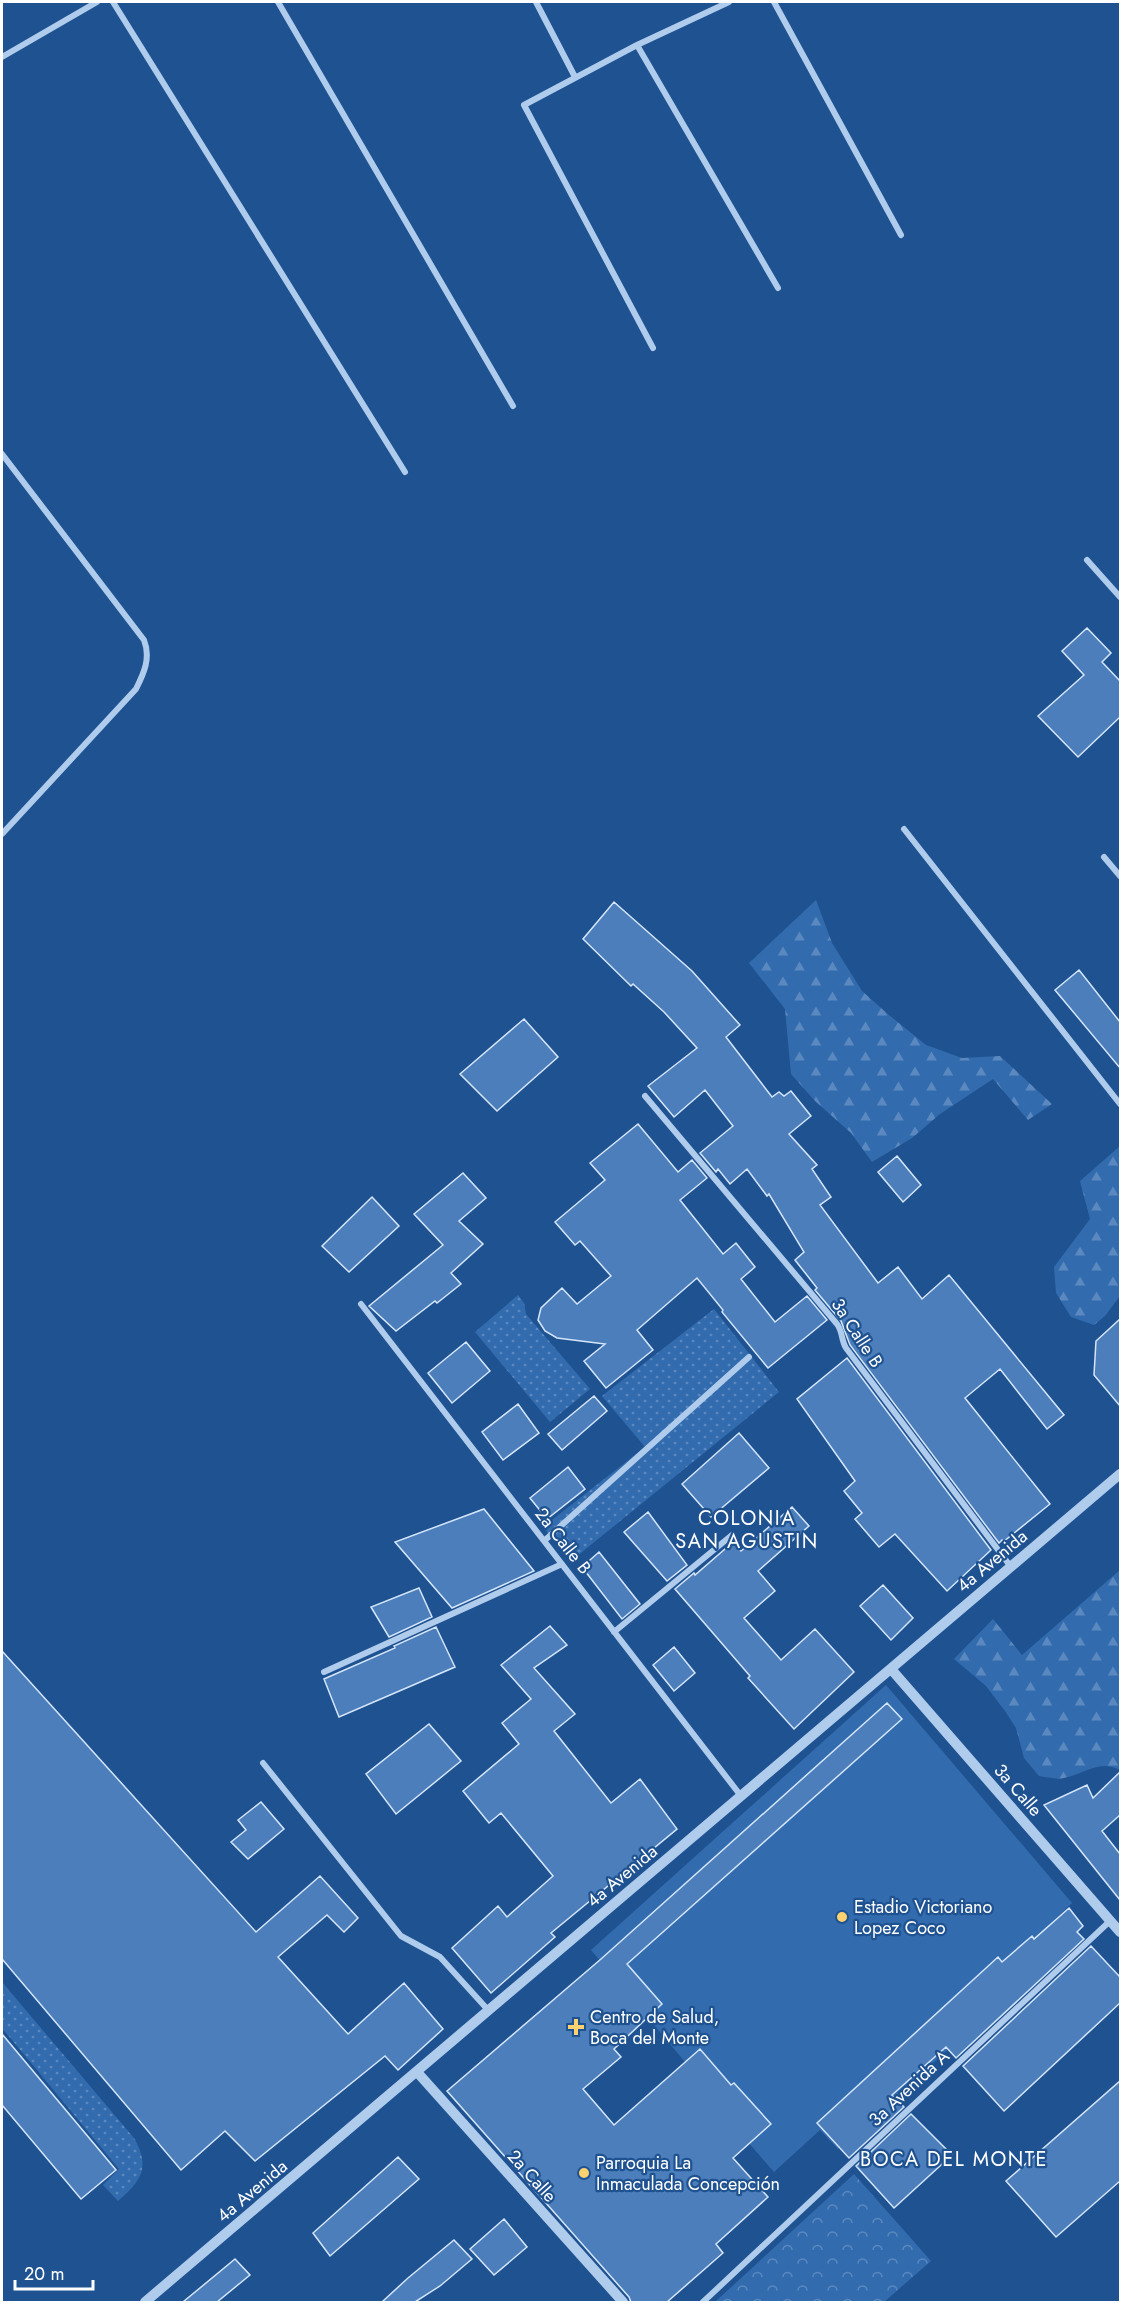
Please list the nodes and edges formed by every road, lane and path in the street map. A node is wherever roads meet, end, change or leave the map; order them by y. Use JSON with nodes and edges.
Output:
{"nodes":[{"id":1,"x":97,"y":2,"type":"edge"},
{"id":2,"x":113,"y":2,"type":"edge"},
{"id":3,"x":278,"y":2,"type":"edge"},
{"id":4,"x":536,"y":2,"type":"edge"},
{"id":5,"x":729,"y":2,"type":"edge"},
{"id":6,"x":774,"y":2,"type":"edge"},
{"id":7,"x":637,"y":45,"type":"junction"},
{"id":8,"x":2,"y":57,"type":"edge"},
{"id":9,"x":575,"y":77,"type":"junction"},
{"id":10,"x":901,"y":236,"type":"dead end"},
{"id":11,"x":778,"y":288,"type":"dead end"},
{"id":12,"x":653,"y":348,"type":"dead end"},
{"id":13,"x":513,"y":406,"type":"dead end"},
{"id":14,"x":2,"y":454,"type":"edge"},
{"id":15,"x":405,"y":472,"type":"dead end"},
{"id":16,"x":1087,"y":560,"type":"dead end"},
{"id":17,"x":1120,"y":597,"type":"edge"},
{"id":18,"x":904,"y":829,"type":"dead end"},
{"id":19,"x":2,"y":834,"type":"edge"},
{"id":20,"x":1104,"y":857,"type":"dead end"},
{"id":21,"x":1120,"y":876,"type":"edge"},
{"id":22,"x":645,"y":1096,"type":"dead end"},
{"id":23,"x":1120,"y":1104,"type":"edge"},
{"id":24,"x":361,"y":1304,"type":"dead end"},
{"id":25,"x":749,"y":1357,"type":"dead end"},
{"id":26,"x":1120,"y":1474,"type":"edge"},
{"id":27,"x":732,"y":1535,"type":"dead end"},
{"id":28,"x":544,"y":1542,"type":"junction"},
{"id":29,"x":562,"y":1564,"type":"junction"},
{"id":30,"x":1011,"y":1567,"type":"junction"},
{"id":31,"x":614,"y":1632,"type":"junction"},
{"id":32,"x":891,"y":1669,"type":"junction"},
{"id":33,"x":324,"y":1672,"type":"dead end"},
{"id":34,"x":263,"y":1763,"type":"dead end"},
{"id":35,"x":741,"y":1796,"type":"junction"},
{"id":36,"x":1110,"y":1921,"type":"junction"},
{"id":37,"x":1120,"y":1932,"type":"edge"},
{"id":38,"x":489,"y":2011,"type":"junction"},
{"id":39,"x":417,"y":2072,"type":"junction"},
{"id":40,"x":145,"y":2302,"type":"edge"},
{"id":41,"x":623,"y":2302,"type":"edge"},
{"id":42,"x":703,"y":2302,"type":"edge"}],
"edges":[{"from":1,"to":8,"type":"street"},
{"from":2,"to":15,"type":"street"},
{"from":3,"to":13,"type":"street"},
{"from":4,"to":9,"type":"street"},
{"from":5,"to":7,"type":"street"},
{"from":6,"to":10,"type":"street"},
{"from":7,"to":9,"type":"street"},
{"from":7,"to":11,"type":"street"},
{"from":9,"to":12,"type":"street"},
{"from":14,"to":19,"type":"street"},
{"from":16,"to":17,"type":"street"},
{"from":18,"to":23,"type":"street"},
{"from":20,"to":21,"type":"street"},
{"from":22,"to":30,"type":"street","name":"3a Calle B"},
{"from":24,"to":28,"type":"street","name":"2a Calle B"},
{"from":25,"to":28,"type":"street"},
{"from":26,"to":30,"type":"street","name":"4a Avenida"},
{"from":27,"to":31,"type":"street"},
{"from":28,"to":29,"type":"street","name":"2a Calle B"},
{"from":29,"to":31,"type":"street","name":"2a Calle B"},
{"from":29,"to":33,"type":"street"},
{"from":30,"to":32,"type":"street","name":"4a Avenida"},
{"from":31,"to":35,"type":"street","name":"2a Calle B"},
{"from":32,"to":35,"type":"street","name":"4a Avenida"},
{"from":32,"to":36,"type":"street","name":"3a Calle"},
{"from":34,"to":38,"type":"street"},
{"from":35,"to":38,"type":"street","name":"4a Avenida"},
{"from":36,"to":37,"type":"street","name":"3a Calle"},
{"from":36,"to":42,"type":"street","name":"3a Avenida A"},
{"from":38,"to":39,"type":"street","name":"4a Avenida"},
{"from":39,"to":40,"type":"street","name":"4a Avenida"},
{"from":39,"to":41,"type":"street","name":"2a Calle"}]}
